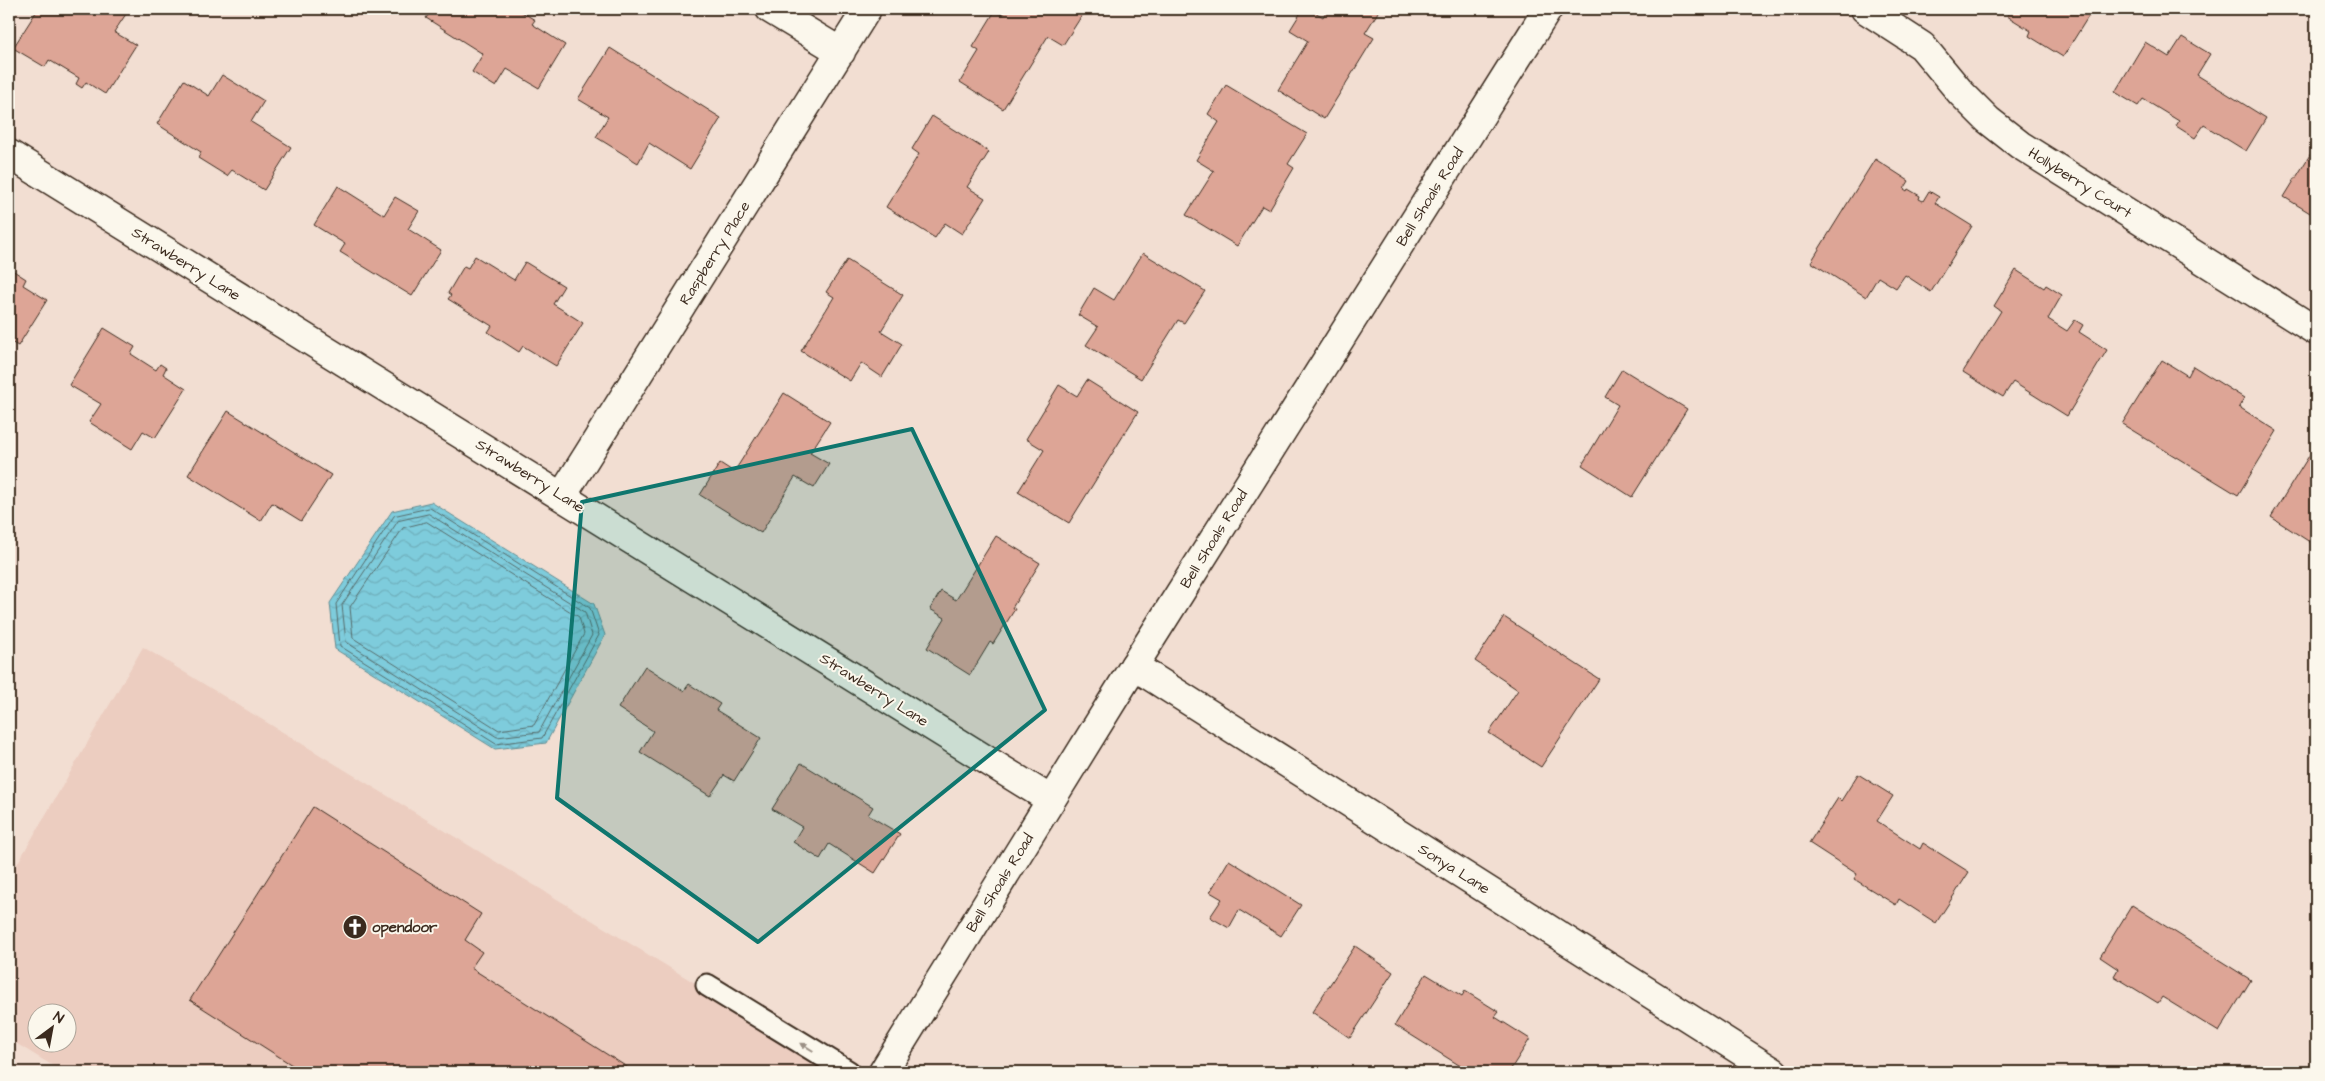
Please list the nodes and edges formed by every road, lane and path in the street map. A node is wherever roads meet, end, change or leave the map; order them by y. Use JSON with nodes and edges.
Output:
{"nodes":[{"id":1,"x":770,"y":9,"type":"edge"},
{"id":2,"x":867,"y":9,"type":"edge"},
{"id":3,"x":1548,"y":9,"type":"edge"},
{"id":4,"x":1865,"y":9,"type":"edge"},
{"id":5,"x":841,"y":52,"type":"junction"},
{"id":6,"x":9,"y":154,"type":"edge"},
{"id":7,"x":2316,"y":331,"type":"edge"},
{"id":8,"x":562,"y":496,"type":"junction"},
{"id":9,"x":1134,"y":666,"type":"junction"},
{"id":10,"x":1050,"y":800,"type":"junction"},
{"id":11,"x":707,"y":985,"type":"dead end"},
{"id":12,"x":848,"y":1072,"type":"edge"},
{"id":13,"x":883,"y":1072,"type":"edge"},
{"id":14,"x":1774,"y":1072,"type":"edge"}],
"edges":[{"from":1,"to":5,"type":"street"},
{"from":2,"to":5,"type":"street","name":"Raspberry Place"},
{"from":3,"to":9,"type":"street","name":"Bell Shoals Road"},
{"from":4,"to":7,"type":"street","name":"Hollyberry Court"},
{"from":5,"to":8,"type":"street","name":"Raspberry Place"},
{"from":6,"to":8,"type":"street","name":"Strawberry Lane"},
{"from":8,"to":10,"type":"street","name":"Strawberry Lane"},
{"from":9,"to":10,"type":"street","name":"Bell Shoals Road"},
{"from":9,"to":14,"type":"street","name":"Sonya Lane"},
{"from":10,"to":13,"type":"street","name":"Bell Shoals Road"},
{"from":12,"to":11,"type":"lane","one_way":true}]}
